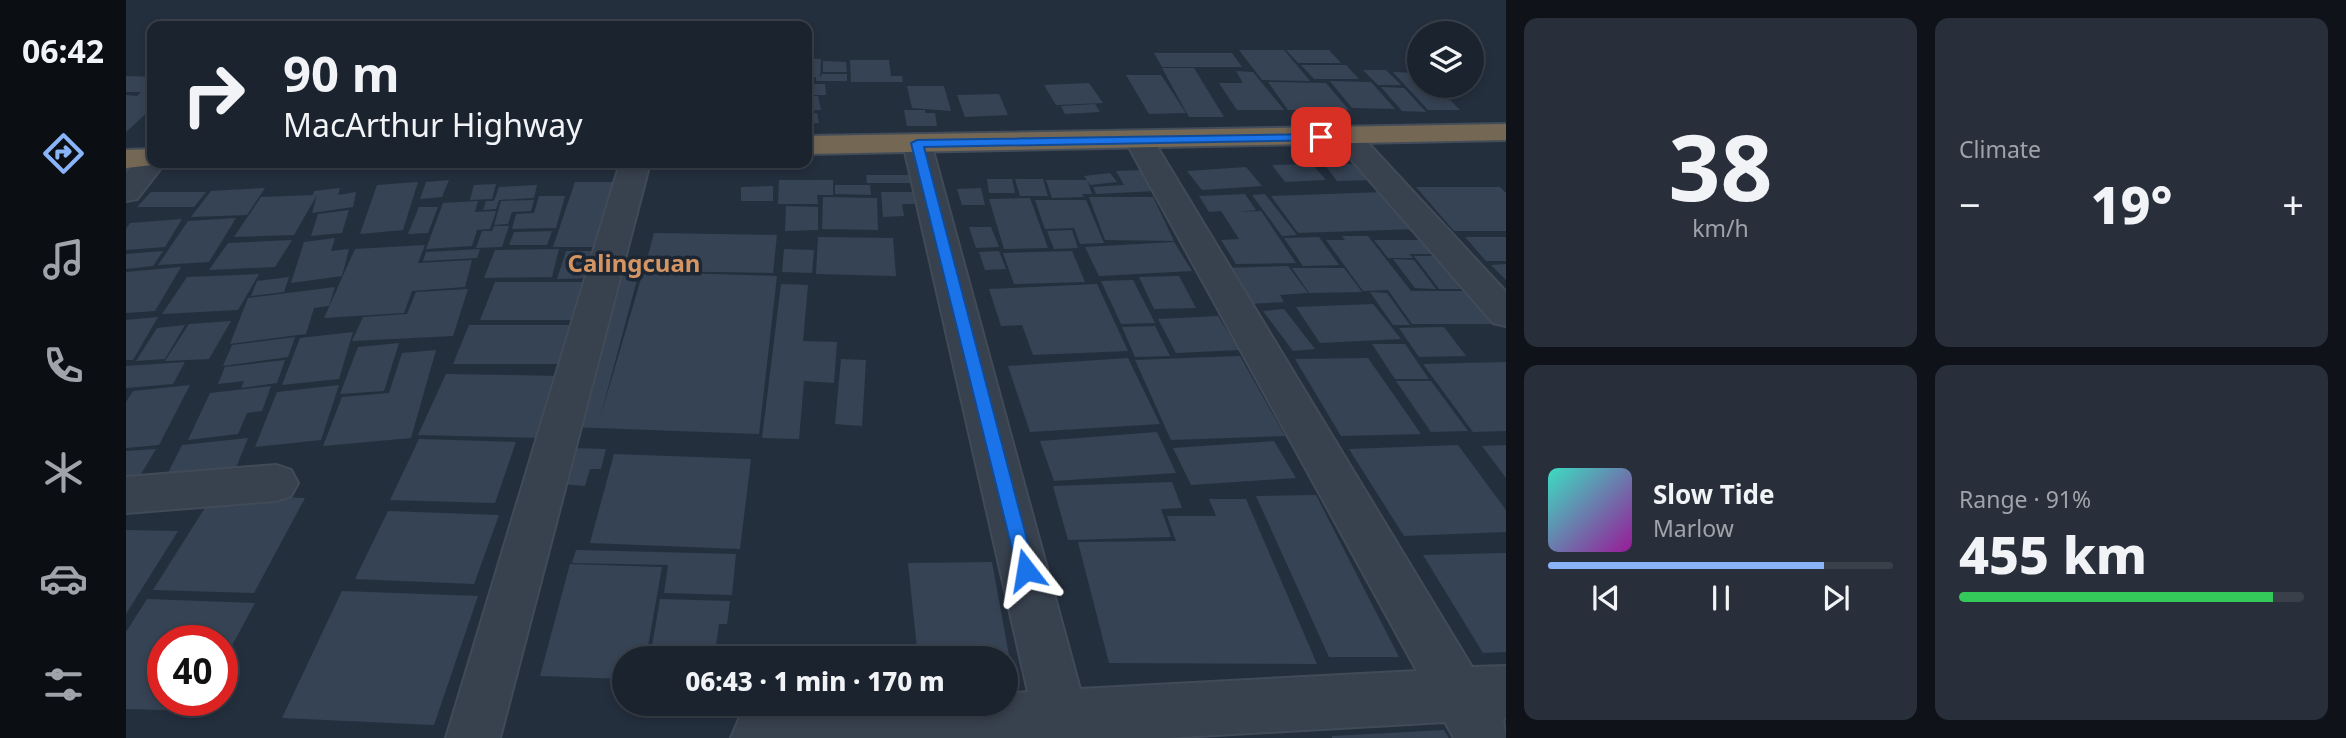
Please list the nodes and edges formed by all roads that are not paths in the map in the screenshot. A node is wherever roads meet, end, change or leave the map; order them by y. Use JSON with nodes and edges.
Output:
{"nodes":[{"id":1,"x":1506,"y":132,"type":"edge"},
{"id":2,"x":1347,"y":137,"type":"junction"},
{"id":3,"x":1139,"y":140,"type":"junction"},
{"id":4,"x":917,"y":143,"type":"junction"},
{"id":5,"x":812,"y":145,"type":"edge"},
{"id":6,"x":126,"y":159,"type":"edge"},
{"id":7,"x":147,"y":160,"type":"edge"},
{"id":8,"x":147,"y":166,"type":"edge"},
{"id":9,"x":634,"y":168,"type":"edge"},
{"id":10,"x":126,"y":192,"type":"edge"},
{"id":11,"x":1506,"y":314,"type":"edge"},
{"id":12,"x":276,"y":483,"type":"dead end"},
{"id":13,"x":126,"y":495,"type":"edge"},
{"id":14,"x":1482,"y":693,"type":"edge"},
{"id":15,"x":1064,"y":728,"type":"edge"},
{"id":16,"x":473,"y":738,"type":"edge"},
{"id":17,"x":758,"y":738,"type":"edge"},
{"id":18,"x":1484,"y":738,"type":"edge"}],
"edges":[{"from":1,"to":2,"type":"highway"},
{"from":2,"to":3,"type":"highway"},
{"from":2,"to":11,"type":"street"},
{"from":3,"to":4,"type":"highway"},
{"from":3,"to":14,"type":"street"},
{"from":4,"to":5,"type":"highway"},
{"from":4,"to":15,"type":"street"},
{"from":6,"to":7,"type":"highway"},
{"from":8,"to":10,"type":"street"},
{"from":9,"to":16,"type":"street"},
{"from":12,"to":13,"type":"street"},
{"from":14,"to":15,"type":"street"},
{"from":14,"to":18,"type":"street"},
{"from":15,"to":17,"type":"street"}]}
